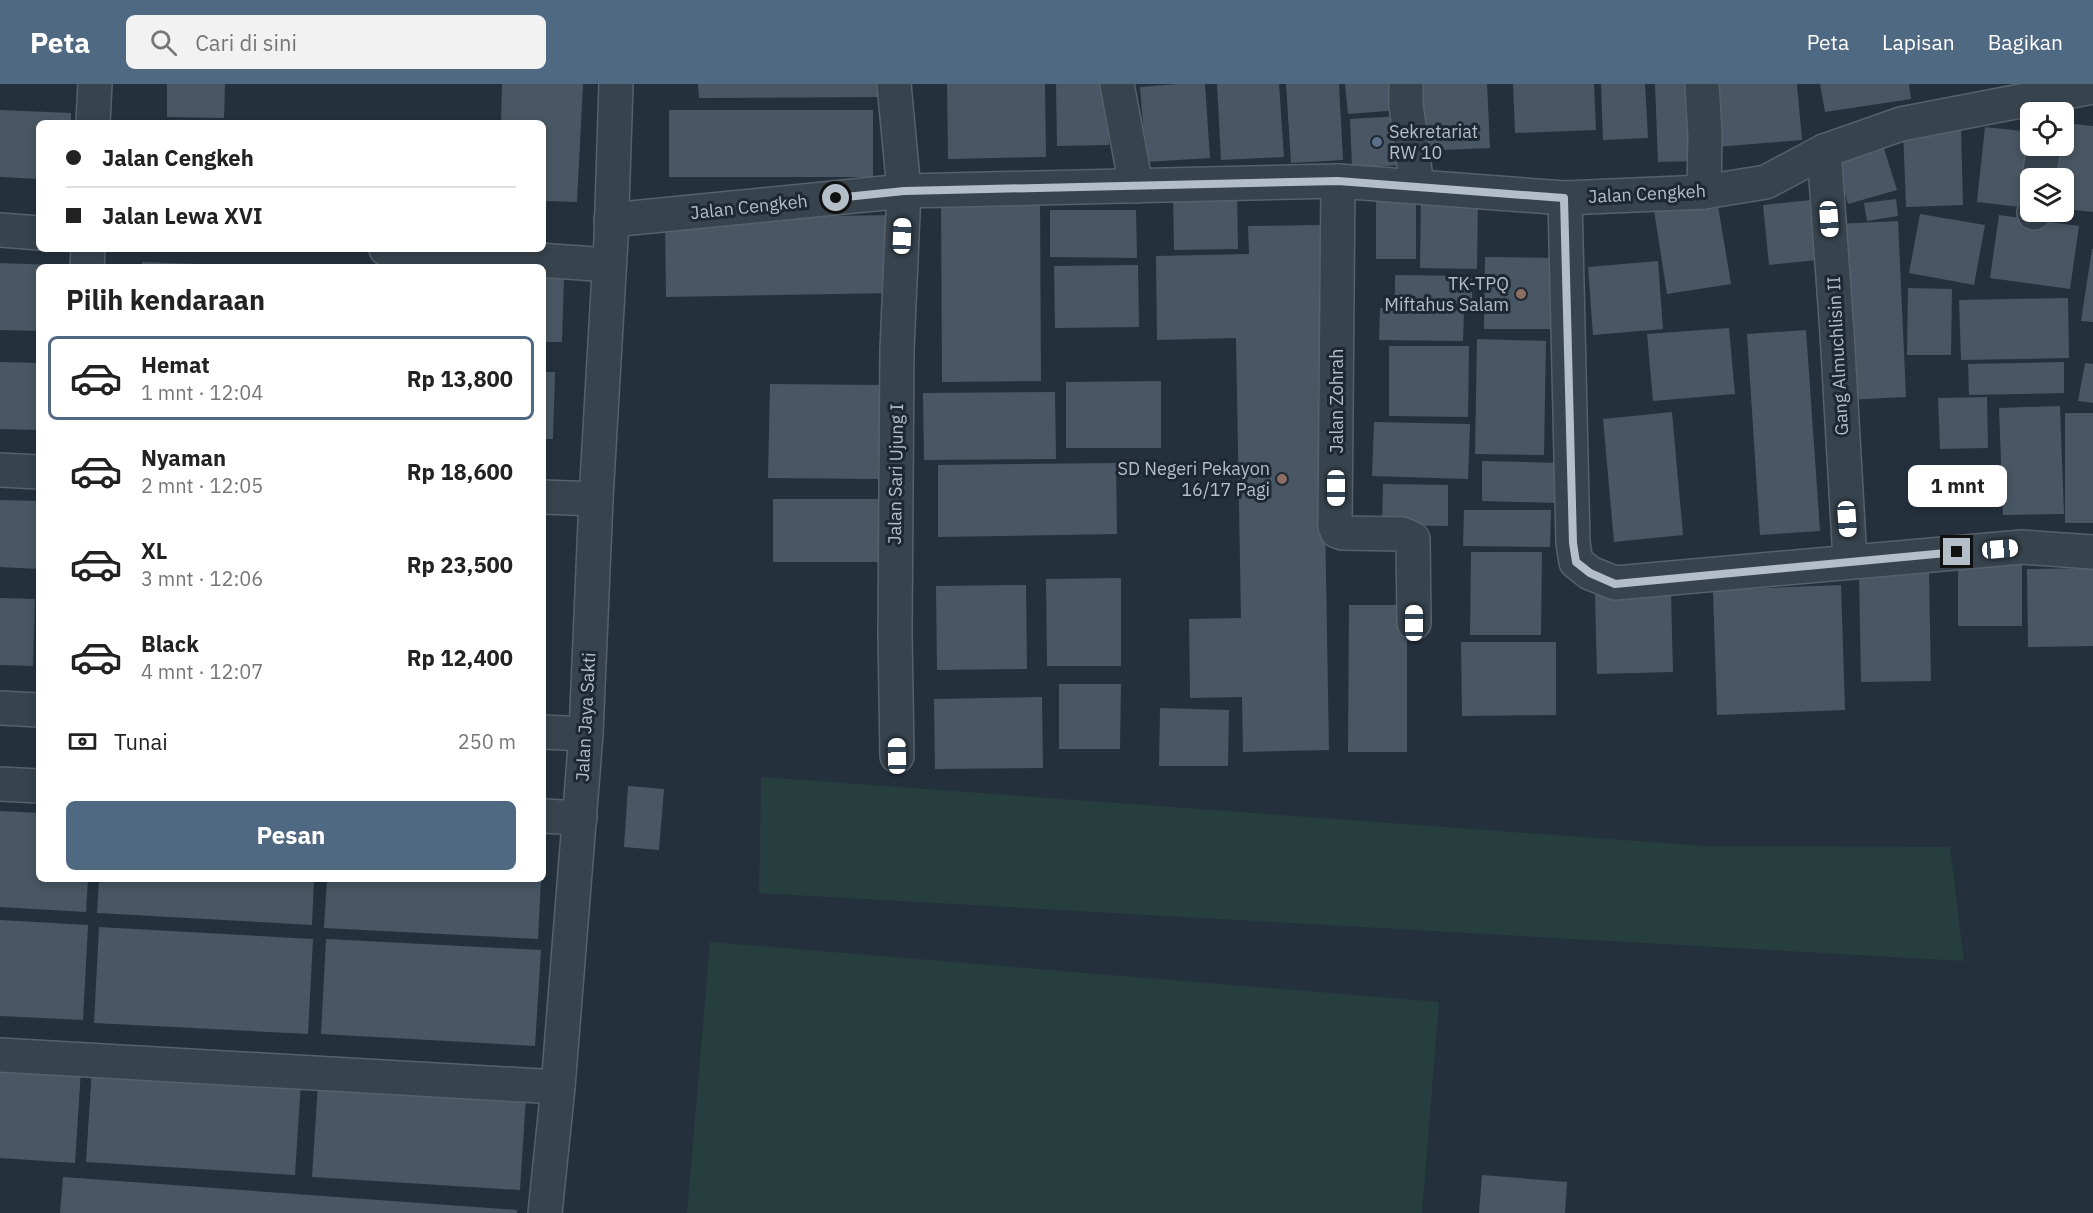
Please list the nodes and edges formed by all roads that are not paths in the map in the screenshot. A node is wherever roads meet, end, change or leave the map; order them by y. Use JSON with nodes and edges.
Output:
{"nodes":[{"id":1,"x":95,"y":84,"type":"edge"},
{"id":2,"x":616,"y":84,"type":"edge"},
{"id":3,"x":894,"y":84,"type":"edge"},
{"id":4,"x":1117,"y":84,"type":"edge"},
{"id":5,"x":1406,"y":84,"type":"edge"},
{"id":6,"x":1702,"y":84,"type":"edge"},
{"id":7,"x":2093,"y":87,"type":"edge"},
{"id":8,"x":2009,"y":93,"type":"edge"},
{"id":9,"x":2040,"y":102,"type":"edge"},
{"id":10,"x":2052,"y":102,"type":"edge"},
{"id":11,"x":93,"y":120,"type":"edge"},
{"id":12,"x":1824,"y":151,"type":"junction"},
{"id":13,"x":1338,"y":181,"type":"junction"},
{"id":14,"x":1136,"y":186,"type":"junction"},
{"id":15,"x":1417,"y":186,"type":"junction"},
{"id":16,"x":904,"y":191,"type":"junction"},
{"id":17,"x":1704,"y":192,"type":"junction"},
{"id":18,"x":1564,"y":198,"type":"junction"},
{"id":19,"x":611,"y":220,"type":"junction"},
{"id":20,"x":0,"y":230,"type":"edge"},
{"id":21,"x":36,"y":233,"type":"edge"},
{"id":22,"x":428,"y":252,"type":"edge"},
{"id":23,"x":609,"y":265,"type":"junction"},
{"id":24,"x":0,"y":470,"type":"edge"},
{"id":25,"x":36,"y":472,"type":"edge"},
{"id":26,"x":546,"y":497,"type":"edge"},
{"id":27,"x":596,"y":499,"type":"junction"},
{"id":28,"x":2093,"y":552,"type":"edge"},
{"id":29,"x":1850,"y":561,"type":"junction"},
{"id":30,"x":1414,"y":623,"type":"dead end"},
{"id":31,"x":0,"y":708,"type":"edge"},
{"id":32,"x":36,"y":710,"type":"edge"},
{"id":33,"x":546,"y":732,"type":"edge"},
{"id":34,"x":586,"y":734,"type":"junction"},
{"id":35,"x":897,"y":756,"type":"dead end"},
{"id":36,"x":0,"y":784,"type":"edge"},
{"id":37,"x":36,"y":786,"type":"edge"},
{"id":38,"x":546,"y":816,"type":"edge"},
{"id":39,"x":580,"y":818,"type":"junction"},
{"id":40,"x":0,"y":1056,"type":"edge"},
{"id":41,"x":558,"y":1087,"type":"junction"},
{"id":42,"x":545,"y":1213,"type":"edge"}],
"edges":[{"from":1,"to":11,"type":"street"},
{"from":2,"to":19,"type":"street","name":"Jalan Jaya Sakti"},
{"from":3,"to":16,"type":"street","name":"Jalan Sari Ujung I"},
{"from":4,"to":14,"type":"street"},
{"from":5,"to":15,"type":"street"},
{"from":6,"to":17,"type":"street"},
{"from":7,"to":10,"type":"street","name":"Jalan Cengkeh"},
{"from":8,"to":9,"type":"street","name":"Jalan Cengkeh"},
{"from":8,"to":12,"type":"street","name":"Jalan Cengkeh"},
{"from":12,"to":17,"type":"street","name":"Jalan Cengkeh"},
{"from":12,"to":29,"type":"street","name":"Gang Almuchlisin II"},
{"from":13,"to":14,"type":"street","name":"Jalan Cengkeh"},
{"from":13,"to":15,"type":"street","name":"Jalan Cengkeh"},
{"from":13,"to":30,"type":"street","name":"Jalan Zohrah"},
{"from":14,"to":16,"type":"street","name":"Jalan Cengkeh"},
{"from":15,"to":18,"type":"street","name":"Jalan Cengkeh"},
{"from":16,"to":19,"type":"street","name":"Jalan Cengkeh"},
{"from":16,"to":35,"type":"street","name":"Jalan Sari Ujung I"},
{"from":17,"to":18,"type":"street","name":"Jalan Cengkeh"},
{"from":18,"to":29,"type":"street"},
{"from":19,"to":23,"type":"street","name":"Jalan Jaya Sakti"},
{"from":20,"to":21,"type":"street"},
{"from":22,"to":23,"type":"street"},
{"from":23,"to":27,"type":"street","name":"Jalan Jaya Sakti"},
{"from":24,"to":25,"type":"street"},
{"from":26,"to":27,"type":"street"},
{"from":27,"to":34,"type":"street","name":"Jalan Jaya Sakti"},
{"from":28,"to":29,"type":"street"},
{"from":31,"to":32,"type":"street"},
{"from":33,"to":34,"type":"street"},
{"from":34,"to":39,"type":"street","name":"Jalan Jaya Sakti"},
{"from":36,"to":37,"type":"street"},
{"from":38,"to":39,"type":"street"},
{"from":39,"to":41,"type":"street","name":"Jalan Jaya Sakti"},
{"from":40,"to":41,"type":"street"},
{"from":41,"to":42,"type":"street","name":"Jalan Jaya Sakti"}]}
